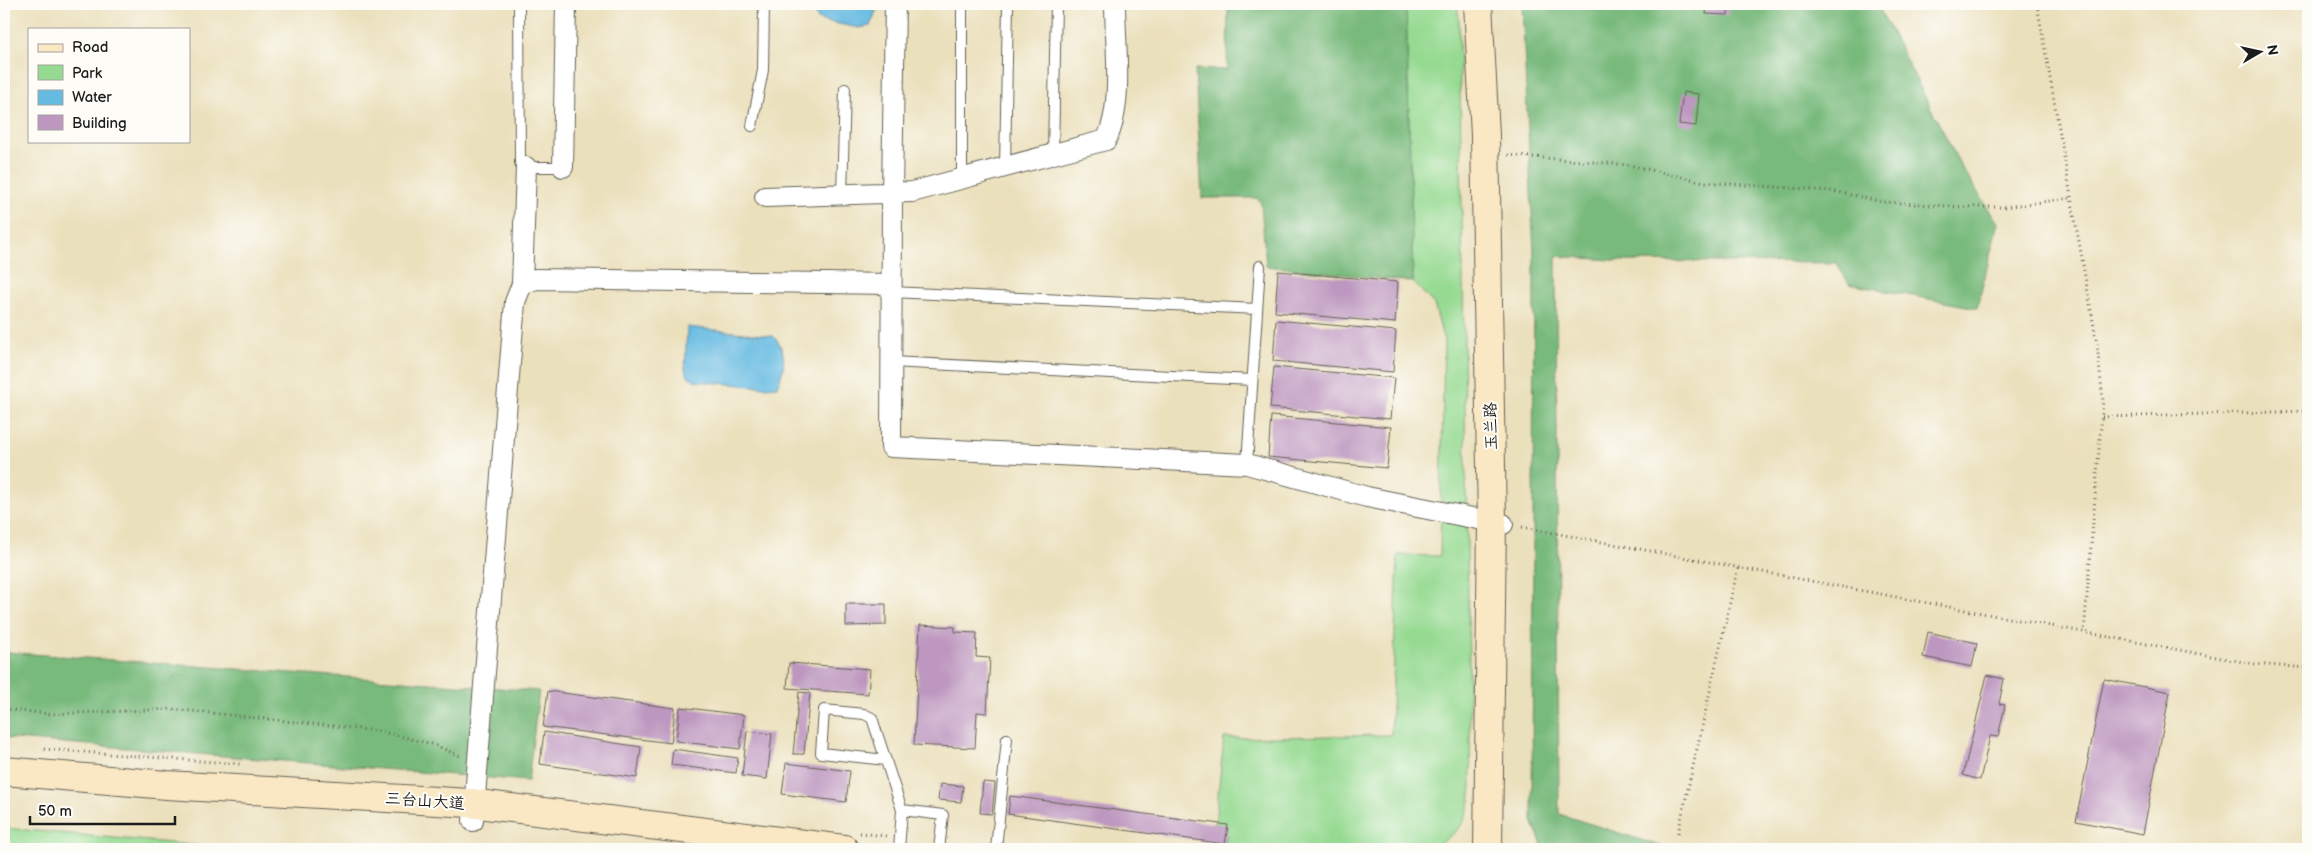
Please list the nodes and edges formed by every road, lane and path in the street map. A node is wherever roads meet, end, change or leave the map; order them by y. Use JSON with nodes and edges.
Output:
{"nodes":[{"id":1,"x":519,"y":4,"type":"edge"},
{"id":2,"x":566,"y":4,"type":"edge"},
{"id":3,"x":764,"y":4,"type":"edge"},
{"id":4,"x":895,"y":4,"type":"edge"},
{"id":5,"x":962,"y":4,"type":"edge"},
{"id":6,"x":1008,"y":4,"type":"edge"},
{"id":7,"x":1056,"y":4,"type":"edge"},
{"id":8,"x":1115,"y":4,"type":"edge"},
{"id":9,"x":1478,"y":4,"type":"edge"},
{"id":10,"x":1493,"y":4,"type":"edge"},
{"id":11,"x":2036,"y":4,"type":"edge"},
{"id":12,"x":845,"y":89,"type":"dead end"},
{"id":13,"x":752,"y":126,"type":"dead end"},
{"id":14,"x":1053,"y":154,"type":"junction"},
{"id":15,"x":1500,"y":154,"type":"junction"},
{"id":16,"x":526,"y":167,"type":"junction"},
{"id":17,"x":563,"y":167,"type":"joint"},
{"id":18,"x":1005,"y":167,"type":"junction"},
{"id":19,"x":962,"y":178,"type":"junction"},
{"id":20,"x":892,"y":193,"type":"junction"},
{"id":21,"x":842,"y":194,"type":"junction"},
{"id":22,"x":765,"y":197,"type":"dead end"},
{"id":23,"x":2072,"y":198,"type":"junction"},
{"id":24,"x":1260,"y":266,"type":"dead end"},
{"id":25,"x":522,"y":284,"type":"junction"},
{"id":26,"x":891,"y":288,"type":"junction"},
{"id":27,"x":1257,"y":309,"type":"junction"},
{"id":28,"x":891,"y":362,"type":"junction"},
{"id":29,"x":1252,"y":380,"type":"junction"},
{"id":30,"x":2308,"y":412,"type":"edge"},
{"id":31,"x":2102,"y":416,"type":"junction"},
{"id":32,"x":1248,"y":464,"type":"junction"},
{"id":33,"x":1498,"y":523,"type":"junction"},
{"id":34,"x":1738,"y":567,"type":"junction"},
{"id":35,"x":2084,"y":632,"type":"junction"},
{"id":36,"x":2308,"y":668,"type":"edge"},
{"id":37,"x":4,"y":710,"type":"edge"},
{"id":38,"x":1007,"y":739,"type":"dead end"},
{"id":39,"x":886,"y":760,"type":"junction"},
{"id":40,"x":4,"y":771,"type":"edge"},
{"id":41,"x":4,"y":786,"type":"edge"},
{"id":42,"x":474,"y":802,"type":"junction"},
{"id":43,"x":902,"y":810,"type":"junction"},
{"id":44,"x":1678,"y":833,"type":"dead end"},
{"id":45,"x":716,"y":849,"type":"edge"},
{"id":46,"x":844,"y":849,"type":"edge"},
{"id":47,"x":899,"y":849,"type":"edge"},
{"id":48,"x":939,"y":849,"type":"edge"},
{"id":49,"x":996,"y":849,"type":"edge"},
{"id":50,"x":1488,"y":849,"type":"edge"},
{"id":51,"x":1506,"y":849,"type":"edge"}],
"edges":[{"from":1,"to":16,"type":"lane"},
{"from":2,"to":17,"type":"street"},
{"from":3,"to":13,"type":"lane"},
{"from":4,"to":20,"type":"street"},
{"from":5,"to":19,"type":"lane"},
{"from":6,"to":18,"type":"lane"},
{"from":7,"to":14,"type":"lane"},
{"from":8,"to":14,"type":"street"},
{"from":9,"to":33,"type":"street","name":"玉兰路"},
{"from":10,"to":15,"type":"street","name":"玉兰路"},
{"from":11,"to":23,"type":"path"},
{"from":12,"to":21,"type":"lane"},
{"from":14,"to":18,"type":"street"},
{"from":15,"to":23,"type":"path"},
{"from":15,"to":33,"type":"street","name":"玉兰路"},
{"from":16,"to":17,"type":"lane"},
{"from":16,"to":25,"type":"street"},
{"from":18,"to":19,"type":"street"},
{"from":19,"to":20,"type":"street"},
{"from":20,"to":21,"type":"street"},
{"from":20,"to":26,"type":"street"},
{"from":21,"to":22,"type":"street"},
{"from":23,"to":31,"type":"path"},
{"from":24,"to":27,"type":"lane"},
{"from":25,"to":26,"type":"street"},
{"from":25,"to":42,"type":"street"},
{"from":26,"to":27,"type":"lane"},
{"from":26,"to":28,"type":"street"},
{"from":27,"to":29,"type":"lane"},
{"from":28,"to":29,"type":"lane"},
{"from":28,"to":32,"type":"street"},
{"from":29,"to":32,"type":"lane"},
{"from":30,"to":31,"type":"path"},
{"from":31,"to":35,"type":"path"},
{"from":32,"to":33,"type":"street"},
{"from":33,"to":34,"type":"path"},
{"from":33,"to":50,"type":"street","name":"玉兰路"},
{"from":33,"to":51,"type":"street","name":"玉兰路"},
{"from":34,"to":35,"type":"path"},
{"from":34,"to":44,"type":"path"},
{"from":35,"to":36,"type":"path"},
{"from":37,"to":42,"type":"path"},
{"from":38,"to":49,"type":"lane"},
{"from":39,"to":39,"type":"lane"},
{"from":39,"to":43,"type":"lane"},
{"from":40,"to":42,"type":"street","name":"三台山大道"},
{"from":41,"to":42,"type":"street","name":"三台山大道"},
{"from":42,"to":45,"type":"street","name":"三台山大道"},
{"from":42,"to":46,"type":"street","name":"三台山大道"},
{"from":43,"to":47,"type":"lane"},
{"from":43,"to":48,"type":"lane"}]}
